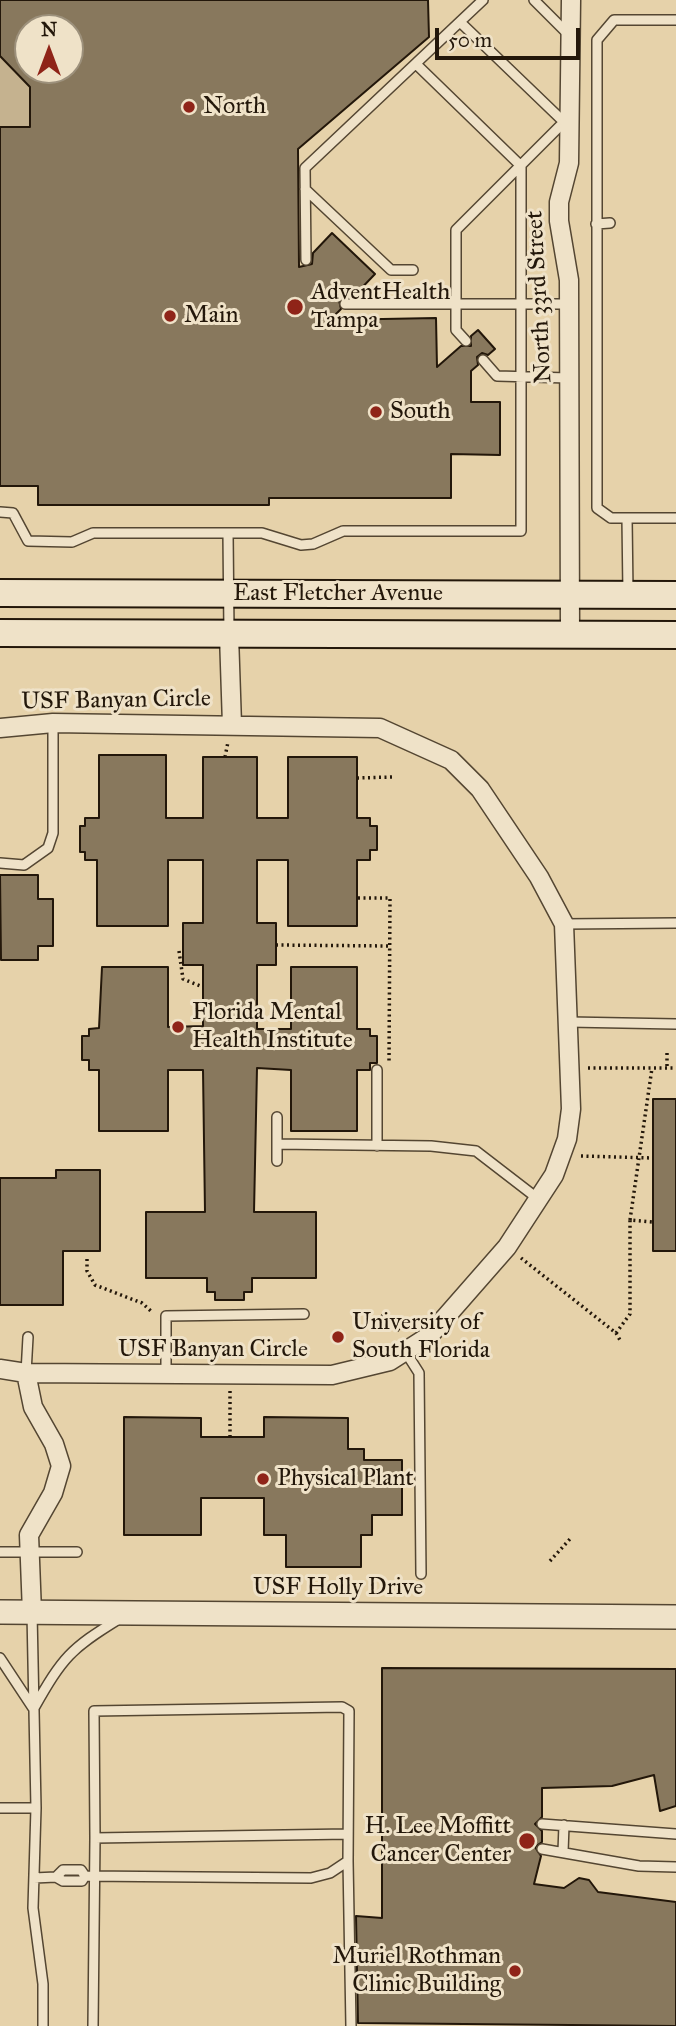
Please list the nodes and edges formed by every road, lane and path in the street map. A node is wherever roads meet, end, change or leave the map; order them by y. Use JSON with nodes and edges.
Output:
{"nodes":[{"id":1,"x":483,"y":0,"type":"edge"},
{"id":2,"x":534,"y":0,"type":"edge"},
{"id":3,"x":571,"y":0,"type":"edge"},
{"id":4,"x":676,"y":20,"type":"edge"},
{"id":5,"x":460,"y":22,"type":"junction"},
{"id":6,"x":571,"y":37,"type":"junction"},
{"id":7,"x":416,"y":64,"type":"junction"},
{"id":8,"x":567,"y":119,"type":"junction"},
{"id":9,"x":520,"y":166,"type":"junction"},
{"id":10,"x":305,"y":189,"type":"junction"},
{"id":11,"x":610,"y":223,"type":"dead end"},
{"id":12,"x":596,"y":224,"type":"junction"},
{"id":13,"x":306,"y":260,"type":"dead end"},
{"id":14,"x":413,"y":270,"type":"dead end"},
{"id":15,"x":456,"y":303,"type":"junction"},
{"id":16,"x":345,"y":304,"type":"dead end"},
{"id":17,"x":521,"y":304,"type":"junction"},
{"id":18,"x":569,"y":304,"type":"junction"},
{"id":19,"x":466,"y":341,"type":"dead end"},
{"id":20,"x":483,"y":360,"type":"dead end"},
{"id":21,"x":521,"y":376,"type":"junction"},
{"id":22,"x":569,"y":378,"type":"junction"},
{"id":23,"x":0,"y":513,"type":"edge"},
{"id":24,"x":627,"y":518,"type":"junction"},
{"id":25,"x":676,"y":518,"type":"edge"},
{"id":26,"x":228,"y":533,"type":"junction"},
{"id":27,"x":0,"y":593,"type":"edge"},
{"id":28,"x":228,"y":594,"type":"junction"},
{"id":29,"x":570,"y":595,"type":"junction"},
{"id":30,"x":628,"y":595,"type":"junction"},
{"id":31,"x":676,"y":595,"type":"edge"},
{"id":32,"x":0,"y":633,"type":"edge"},
{"id":33,"x":229,"y":635,"type":"junction"},
{"id":34,"x":570,"y":635,"type":"junction"},
{"id":35,"x":676,"y":635,"type":"edge"},
{"id":36,"x":53,"y":723,"type":"junction"},
{"id":37,"x":232,"y":725,"type":"junction"},
{"id":38,"x":0,"y":728,"type":"edge"},
{"id":39,"x":392,"y":777,"type":"dead end"},
{"id":40,"x":357,"y":778,"type":"dead end"},
{"id":41,"x":0,"y":863,"type":"edge"},
{"id":42,"x":358,"y":898,"type":"dead end"},
{"id":43,"x":676,"y":923,"type":"edge"},
{"id":44,"x":564,"y":924,"type":"junction"},
{"id":45,"x":276,"y":945,"type":"dead end"},
{"id":46,"x":391,"y":946,"type":"junction"},
{"id":47,"x":179,"y":951,"type":"dead end"},
{"id":48,"x":202,"y":987,"type":"dead end"},
{"id":49,"x":569,"y":1022,"type":"junction"},
{"id":50,"x":676,"y":1024,"type":"edge"},
{"id":51,"x":667,"y":1053,"type":"dead end"},
{"id":52,"x":586,"y":1068,"type":"dead end"},
{"id":53,"x":652,"y":1068,"type":"junction"},
{"id":54,"x":667,"y":1068,"type":"junction"},
{"id":55,"x":676,"y":1068,"type":"edge"},
{"id":56,"x":377,"y":1070,"type":"dead end"},
{"id":57,"x":389,"y":1073,"type":"dead end"},
{"id":58,"x":277,"y":1117,"type":"dead end"},
{"id":59,"x":277,"y":1144,"type":"junction"},
{"id":60,"x":377,"y":1146,"type":"junction"},
{"id":61,"x":561,"y":1156,"type":"junction"},
{"id":62,"x":638,"y":1156,"type":"junction"},
{"id":63,"x":653,"y":1158,"type":"dead end"},
{"id":64,"x":277,"y":1161,"type":"dead end"},
{"id":65,"x":537,"y":1198,"type":"junction"},
{"id":66,"x":630,"y":1220,"type":"junction"},
{"id":67,"x":653,"y":1222,"type":"dead end"},
{"id":68,"x":507,"y":1247,"type":"junction"},
{"id":69,"x":88,"y":1259,"type":"dead end"},
{"id":70,"x":154,"y":1312,"type":"dead end"},
{"id":71,"x":304,"y":1314,"type":"dead end"},
{"id":72,"x":381,"y":1315,"type":"dead end"},
{"id":73,"x":615,"y":1332,"type":"junction"},
{"id":74,"x":29,"y":1337,"type":"dead end"},
{"id":75,"x":620,"y":1340,"type":"dead end"},
{"id":76,"x":405,"y":1343,"type":"junction"},
{"id":77,"x":0,"y":1369,"type":"edge"},
{"id":78,"x":26,"y":1373,"type":"junction"},
{"id":79,"x":166,"y":1374,"type":"junction"},
{"id":80,"x":230,"y":1375,"type":"junction"},
{"id":81,"x":230,"y":1437,"type":"dead end"},
{"id":82,"x":570,"y":1539,"type":"dead end"},
{"id":83,"x":0,"y":1552,"type":"edge"},
{"id":84,"x":29,"y":1552,"type":"junction"},
{"id":85,"x":77,"y":1552,"type":"dead end"},
{"id":86,"x":550,"y":1561,"type":"dead end"},
{"id":87,"x":421,"y":1574,"type":"dead end"},
{"id":88,"x":0,"y":1612,"type":"edge"},
{"id":89,"x":32,"y":1613,"type":"junction"},
{"id":90,"x":128,"y":1613,"type":"junction"},
{"id":91,"x":676,"y":1617,"type":"edge"},
{"id":92,"x":0,"y":1658,"type":"edge"},
{"id":93,"x":34,"y":1709,"type":"junction"},
{"id":94,"x":0,"y":1808,"type":"edge"},
{"id":95,"x":36,"y":1808,"type":"junction"},
{"id":96,"x":542,"y":1824,"type":"dead end"},
{"id":97,"x":564,"y":1825,"type":"junction"},
{"id":98,"x":348,"y":1834,"type":"junction"},
{"id":99,"x":676,"y":1834,"type":"edge"},
{"id":100,"x":95,"y":1838,"type":"junction"},
{"id":101,"x":542,"y":1849,"type":"dead end"},
{"id":102,"x":563,"y":1852,"type":"junction"},
{"id":103,"x":348,"y":1861,"type":"junction"},
{"id":104,"x":676,"y":1867,"type":"edge"},
{"id":105,"x":90,"y":1876,"type":"junction"},
{"id":106,"x":34,"y":1878,"type":"junction"},
{"id":107,"x":43,"y":2026,"type":"edge"},
{"id":108,"x":93,"y":2026,"type":"edge"},
{"id":109,"x":351,"y":2026,"type":"edge"}],
"edges":[{"from":1,"to":5,"type":"lane"},
{"from":2,"to":6,"type":"lane"},
{"from":3,"to":6,"type":"street","name":"North 33rd Street"},
{"from":4,"to":12,"type":"lane"},
{"from":5,"to":7,"type":"lane"},
{"from":5,"to":8,"type":"lane"},
{"from":6,"to":8,"type":"street","name":"North 33rd Street"},
{"from":7,"to":9,"type":"lane"},
{"from":7,"to":10,"type":"lane"},
{"from":8,"to":9,"type":"lane"},
{"from":8,"to":18,"type":"street","name":"North 33rd Street"},
{"from":9,"to":15,"type":"lane"},
{"from":9,"to":17,"type":"lane"},
{"from":10,"to":13,"type":"lane"},
{"from":10,"to":14,"type":"lane"},
{"from":11,"to":12,"type":"lane"},
{"from":12,"to":24,"type":"lane"},
{"from":15,"to":16,"type":"lane"},
{"from":15,"to":17,"type":"lane"},
{"from":15,"to":19,"type":"lane"},
{"from":17,"to":18,"type":"lane"},
{"from":17,"to":21,"type":"lane"},
{"from":18,"to":22,"type":"street","name":"North 33rd Street"},
{"from":20,"to":21,"type":"lane"},
{"from":21,"to":22,"type":"lane"},
{"from":21,"to":26,"type":"lane"},
{"from":22,"to":29,"type":"street","name":"North 33rd Street"},
{"from":23,"to":26,"type":"lane"},
{"from":24,"to":25,"type":"lane"},
{"from":24,"to":30,"type":"lane"},
{"from":26,"to":28,"type":"lane"},
{"from":27,"to":28,"type":"main road","name":"East Fletcher Avenue"},
{"from":28,"to":29,"type":"main road","name":"East Fletcher Avenue"},
{"from":28,"to":33,"type":"lane"},
{"from":29,"to":30,"type":"main road","name":"East Fletcher Avenue"},
{"from":29,"to":34,"type":"street","name":"North 33rd Street"},
{"from":30,"to":31,"type":"main road","name":"East Fletcher Avenue"},
{"from":32,"to":33,"type":"main road","name":"East Fletcher Avenue"},
{"from":33,"to":34,"type":"main road","name":"East Fletcher Avenue"},
{"from":33,"to":37,"type":"street","name":"USF Banyan Circle"},
{"from":34,"to":35,"type":"main road","name":"East Fletcher Avenue"},
{"from":36,"to":37,"type":"street","name":"USF Banyan Circle"},
{"from":36,"to":38,"type":"street","name":"USF Banyan Circle"},
{"from":36,"to":41,"type":"lane"},
{"from":37,"to":44,"type":"street","name":"USF Banyan Circle"},
{"from":39,"to":40,"type":"path"},
{"from":42,"to":46,"type":"path"},
{"from":43,"to":44,"type":"lane"},
{"from":44,"to":49,"type":"street","name":"USF Banyan Circle"},
{"from":45,"to":46,"type":"path"},
{"from":46,"to":57,"type":"path"},
{"from":47,"to":48,"type":"path"},
{"from":49,"to":50,"type":"lane"},
{"from":49,"to":61,"type":"street","name":"USF Banyan Circle"},
{"from":51,"to":54,"type":"path"},
{"from":52,"to":53,"type":"path"},
{"from":53,"to":54,"type":"path"},
{"from":53,"to":62,"type":"path"},
{"from":54,"to":55,"type":"path"},
{"from":56,"to":60,"type":"lane"},
{"from":58,"to":59,"type":"lane"},
{"from":59,"to":60,"type":"lane"},
{"from":59,"to":64,"type":"lane"},
{"from":60,"to":65,"type":"lane"},
{"from":61,"to":62,"type":"path"},
{"from":61,"to":65,"type":"street","name":"USF Banyan Circle"},
{"from":62,"to":63,"type":"path"},
{"from":62,"to":66,"type":"path"},
{"from":65,"to":68,"type":"street","name":"USF Banyan Circle"},
{"from":66,"to":67,"type":"path"},
{"from":66,"to":73,"type":"path"},
{"from":68,"to":73,"type":"path"},
{"from":68,"to":76,"type":"street","name":"USF Banyan Circle"},
{"from":69,"to":70,"type":"path"},
{"from":71,"to":79,"type":"lane"},
{"from":72,"to":76,"type":"path"},
{"from":73,"to":75,"type":"path"},
{"from":74,"to":78,"type":"lane"},
{"from":76,"to":80,"type":"street","name":"USF Banyan Circle"},
{"from":76,"to":87,"type":"lane"},
{"from":77,"to":78,"type":"street","name":"USF Banyan Circle"},
{"from":78,"to":79,"type":"street","name":"USF Banyan Circle"},
{"from":78,"to":84,"type":"street"},
{"from":79,"to":80,"type":"street","name":"USF Banyan Circle"},
{"from":80,"to":81,"type":"path"},
{"from":82,"to":86,"type":"path"},
{"from":83,"to":84,"type":"lane"},
{"from":84,"to":85,"type":"lane"},
{"from":84,"to":89,"type":"street"},
{"from":88,"to":89,"type":"street","name":"USF Holly Drive"},
{"from":89,"to":90,"type":"street","name":"USF Holly Drive"},
{"from":89,"to":93,"type":"lane"},
{"from":90,"to":91,"type":"street","name":"USF Holly Drive"},
{"from":90,"to":93,"type":"lane"},
{"from":92,"to":93,"type":"lane"},
{"from":93,"to":95,"type":"lane"},
{"from":94,"to":95,"type":"lane"},
{"from":95,"to":106,"type":"lane"},
{"from":96,"to":97,"type":"lane"},
{"from":97,"to":99,"type":"lane"},
{"from":97,"to":102,"type":"lane"},
{"from":98,"to":100,"type":"lane"},
{"from":98,"to":100,"type":"lane"},
{"from":98,"to":103,"type":"lane"},
{"from":100,"to":105,"type":"lane"},
{"from":101,"to":102,"type":"lane"},
{"from":102,"to":104,"type":"lane"},
{"from":103,"to":105,"type":"lane"},
{"from":103,"to":109,"type":"lane"},
{"from":105,"to":106,"type":"lane"},
{"from":105,"to":108,"type":"lane"},
{"from":106,"to":107,"type":"lane"}]}
